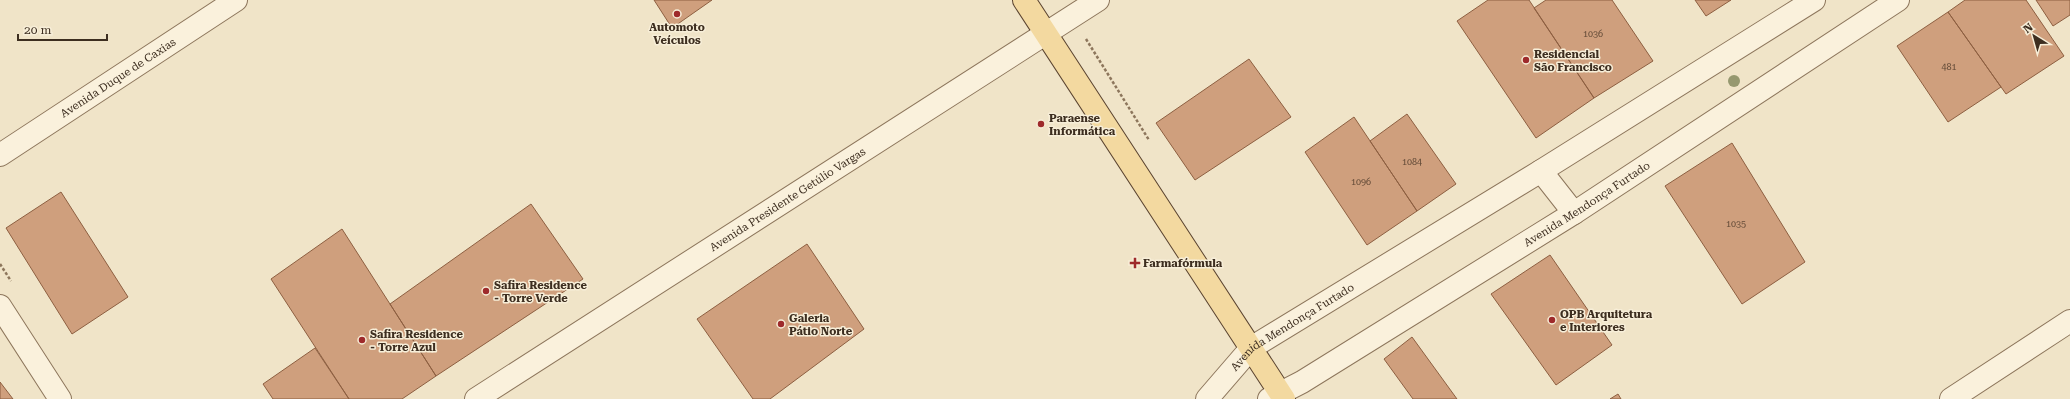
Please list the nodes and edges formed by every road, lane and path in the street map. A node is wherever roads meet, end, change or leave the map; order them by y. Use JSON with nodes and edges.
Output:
{"nodes":[{"id":1,"x":236,"y":0,"type":"edge"},
{"id":2,"x":1024,"y":0,"type":"edge"},
{"id":3,"x":1098,"y":0,"type":"edge"},
{"id":4,"x":1814,"y":0,"type":"edge"},
{"id":5,"x":1890,"y":2,"type":"edge"},
{"id":6,"x":1046,"y":34,"type":"junction"},
{"id":7,"x":0,"y":155,"type":"edge"},
{"id":8,"x":1541,"y":171,"type":"junction"},
{"id":9,"x":1574,"y":213,"type":"junction"},
{"id":10,"x":0,"y":306,"type":"edge"},
{"id":11,"x":2070,"y":321,"type":"edge"},
{"id":12,"x":1251,"y":348,"type":"junction"},
{"id":13,"x":1278,"y":398,"type":"edge"},
{"id":14,"x":60,"y":399,"type":"edge"},
{"id":15,"x":476,"y":399,"type":"edge"},
{"id":16,"x":1207,"y":399,"type":"edge"},
{"id":17,"x":1951,"y":399,"type":"edge"}],
"edges":[{"from":1,"to":7,"type":"street","name":"Avenida Duque de Caxias"},
{"from":2,"to":6,"type":"main road"},
{"from":3,"to":6,"type":"street","name":"Avenida Presidente Getúlio Vargas"},
{"from":4,"to":8,"type":"street","name":"Avenida Mendonça Furtado"},
{"from":5,"to":9,"type":"street","name":"Avenida Mendonça Furtado"},
{"from":6,"to":12,"type":"main road"},
{"from":6,"to":15,"type":"street","name":"Avenida Presidente Getúlio Vargas"},
{"from":8,"to":9,"type":"street"},
{"from":8,"to":12,"type":"street","name":"Avenida Mendonça Furtado"},
{"from":9,"to":13,"type":"street","name":"Avenida Mendonça Furtado"},
{"from":10,"to":14,"type":"street"},
{"from":11,"to":17,"type":"street"},
{"from":12,"to":13,"type":"main road"},
{"from":12,"to":16,"type":"street","name":"Avenida Mendonça Furtado"}]}
